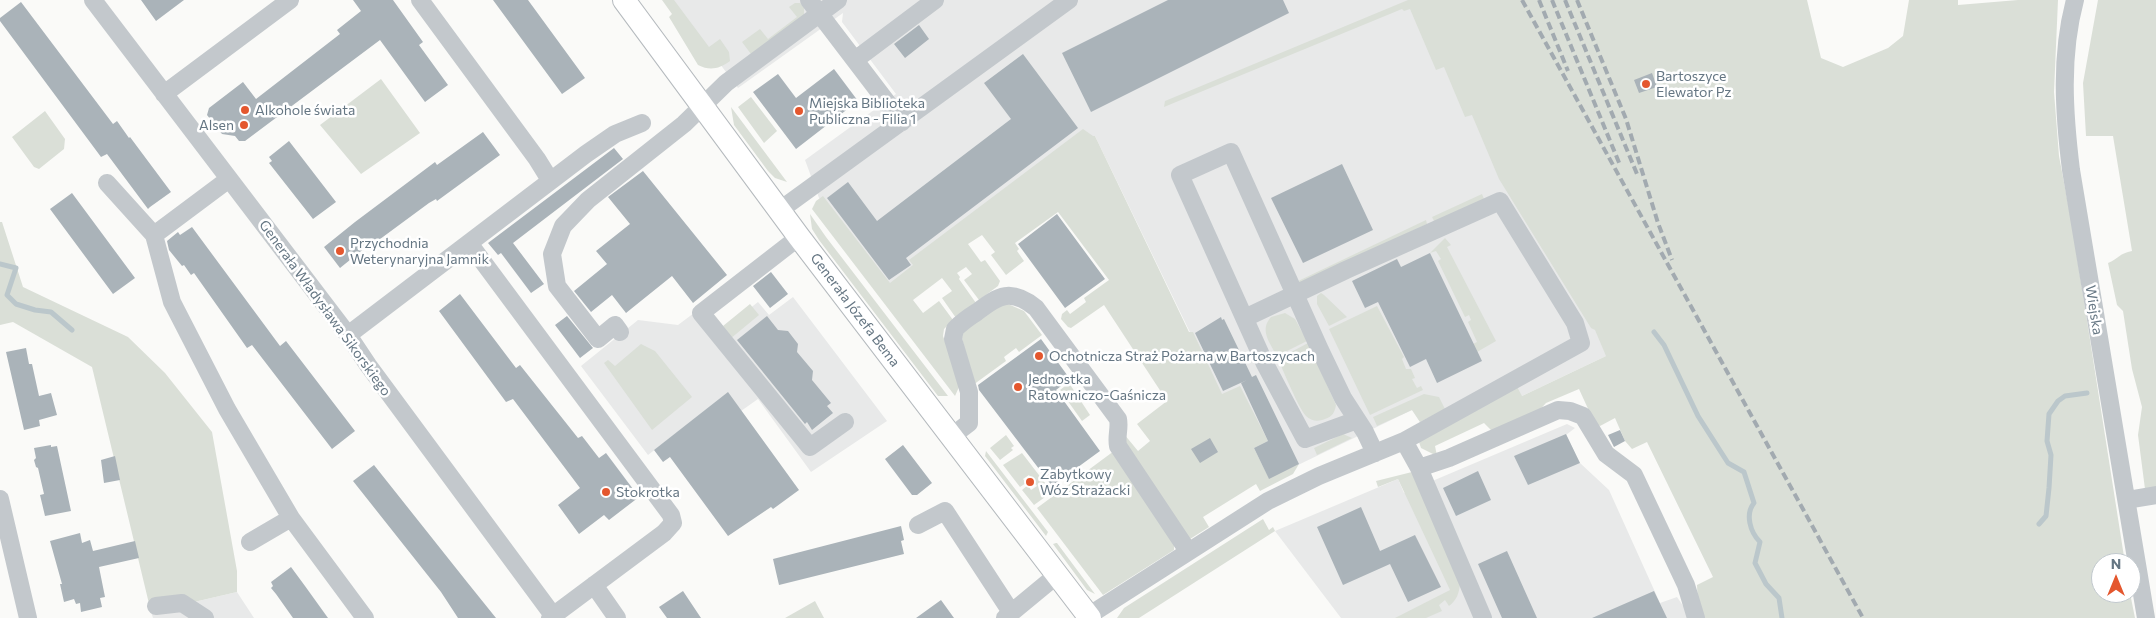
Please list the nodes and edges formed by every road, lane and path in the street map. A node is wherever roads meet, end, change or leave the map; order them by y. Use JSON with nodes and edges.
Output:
{"nodes":[{"id":1,"x":93,"y":0,"type":"edge"},
{"id":2,"x":290,"y":0,"type":"edge"},
{"id":3,"x":420,"y":0,"type":"edge"},
{"id":4,"x":624,"y":0,"type":"edge"},
{"id":5,"x":838,"y":0,"type":"edge"},
{"id":6,"x":935,"y":0,"type":"edge"},
{"id":7,"x":1068,"y":0,"type":"edge"},
{"id":8,"x":2075,"y":0,"type":"edge"},
{"id":9,"x":814,"y":7,"type":"edge"},
{"id":10,"x":855,"y":60,"type":"junction"},
{"id":11,"x":164,"y":94,"type":"junction"},
{"id":12,"x":702,"y":105,"type":"junction"},
{"id":13,"x":902,"y":122,"type":"junction"},
{"id":14,"x":642,"y":123,"type":"dead end"},
{"id":15,"x":229,"y":179,"type":"junction"},
{"id":16,"x":550,"y":180,"type":"junction"},
{"id":17,"x":107,"y":183,"type":"dead end"},
{"id":18,"x":780,"y":210,"type":"junction"},
{"id":19,"x":154,"y":235,"type":"junction"},
{"id":20,"x":799,"y":237,"type":"junction"},
{"id":21,"x":469,"y":242,"type":"junction"},
{"id":22,"x":1294,"y":296,"type":"junction"},
{"id":23,"x":1245,"y":318,"type":"junction"},
{"id":24,"x":620,"y":332,"type":"dead end"},
{"id":25,"x":348,"y":335,"type":"junction"},
{"id":26,"x":1357,"y":420,"type":"junction"},
{"id":27,"x":845,"y":422,"type":"dead end"},
{"id":28,"x":952,"y":436,"type":"junction"},
{"id":29,"x":1404,"y":440,"type":"junction"},
{"id":30,"x":1375,"y":453,"type":"junction"},
{"id":31,"x":1419,"y":468,"type":"junction"},
{"id":32,"x":2156,"y":495,"type":"edge"},
{"id":33,"x":0,"y":499,"type":"edge"},
{"id":34,"x":2127,"y":500,"type":"junction"},
{"id":35,"x":291,"y":518,"type":"junction"},
{"id":36,"x":918,"y":525,"type":"dead end"},
{"id":37,"x":250,"y":542,"type":"dead end"},
{"id":38,"x":1188,"y":551,"type":"junction"},
{"id":39,"x":1058,"y":575,"type":"junction"},
{"id":40,"x":594,"y":585,"type":"junction"},
{"id":41,"x":156,"y":606,"type":"dead end"},
{"id":42,"x":1008,"y":615,"type":"edge"},
{"id":43,"x":553,"y":617,"type":"edge"},
{"id":44,"x":1089,"y":617,"type":"edge"},
{"id":45,"x":28,"y":618,"type":"edge"},
{"id":46,"x":205,"y":618,"type":"edge"},
{"id":47,"x":365,"y":618,"type":"edge"},
{"id":48,"x":617,"y":618,"type":"edge"},
{"id":49,"x":1483,"y":618,"type":"edge"},
{"id":50,"x":1696,"y":618,"type":"edge"},
{"id":51,"x":2146,"y":618,"type":"edge"}],
"edges":[{"from":1,"to":11,"type":"street","name":"Generała Władysława Sikorskiego"},
{"from":2,"to":11,"type":"street"},
{"from":3,"to":16,"type":"street"},
{"from":4,"to":12,"type":"main road","name":"Generała Józefa Bema"},
{"from":5,"to":9,"type":"street"},
{"from":6,"to":10,"type":"street"},
{"from":7,"to":13,"type":"street"},
{"from":8,"to":34,"type":"street","name":"Wiejska"},
{"from":9,"to":10,"type":"street"},
{"from":9,"to":12,"type":"street"},
{"from":10,"to":13,"type":"street"},
{"from":11,"to":15,"type":"street","name":"Generała Władysława Sikorskiego"},
{"from":12,"to":18,"type":"main road","name":"Generała Józefa Bema"},
{"from":12,"to":24,"type":"street"},
{"from":13,"to":18,"type":"street"},
{"from":14,"to":16,"type":"street"},
{"from":15,"to":19,"type":"street"},
{"from":15,"to":25,"type":"street","name":"Generała Władysława Sikorskiego"},
{"from":16,"to":21,"type":"street"},
{"from":17,"to":19,"type":"street"},
{"from":18,"to":20,"type":"main road","name":"Generała Józefa Bema"},
{"from":19,"to":35,"type":"street"},
{"from":20,"to":27,"type":"street"},
{"from":20,"to":28,"type":"main road","name":"Generała Józefa Bema"},
{"from":21,"to":25,"type":"street"},
{"from":21,"to":40,"type":"street"},
{"from":22,"to":23,"type":"street"},
{"from":22,"to":23,"type":"street"},
{"from":22,"to":26,"type":"street"},
{"from":22,"to":29,"type":"street"},
{"from":23,"to":26,"type":"street"},
{"from":25,"to":43,"type":"street","name":"Generała Władysława Sikorskiego"},
{"from":26,"to":30,"type":"street"},
{"from":28,"to":38,"type":"street"},
{"from":28,"to":39,"type":"main road","name":"Generała Józefa Bema"},
{"from":29,"to":30,"type":"street"},
{"from":29,"to":31,"type":"street"},
{"from":30,"to":38,"type":"street"},
{"from":31,"to":49,"type":"street"},
{"from":31,"to":50,"type":"street"},
{"from":32,"to":34,"type":"street"},
{"from":33,"to":45,"type":"street"},
{"from":34,"to":51,"type":"street","name":"Wiejska"},
{"from":35,"to":37,"type":"street"},
{"from":35,"to":47,"type":"street"},
{"from":36,"to":42,"type":"street"},
{"from":38,"to":44,"type":"street"},
{"from":39,"to":42,"type":"street"},
{"from":39,"to":44,"type":"main road","name":"Generała Józefa Bema"},
{"from":40,"to":43,"type":"street"},
{"from":40,"to":48,"type":"street"},
{"from":41,"to":46,"type":"street"}]}
